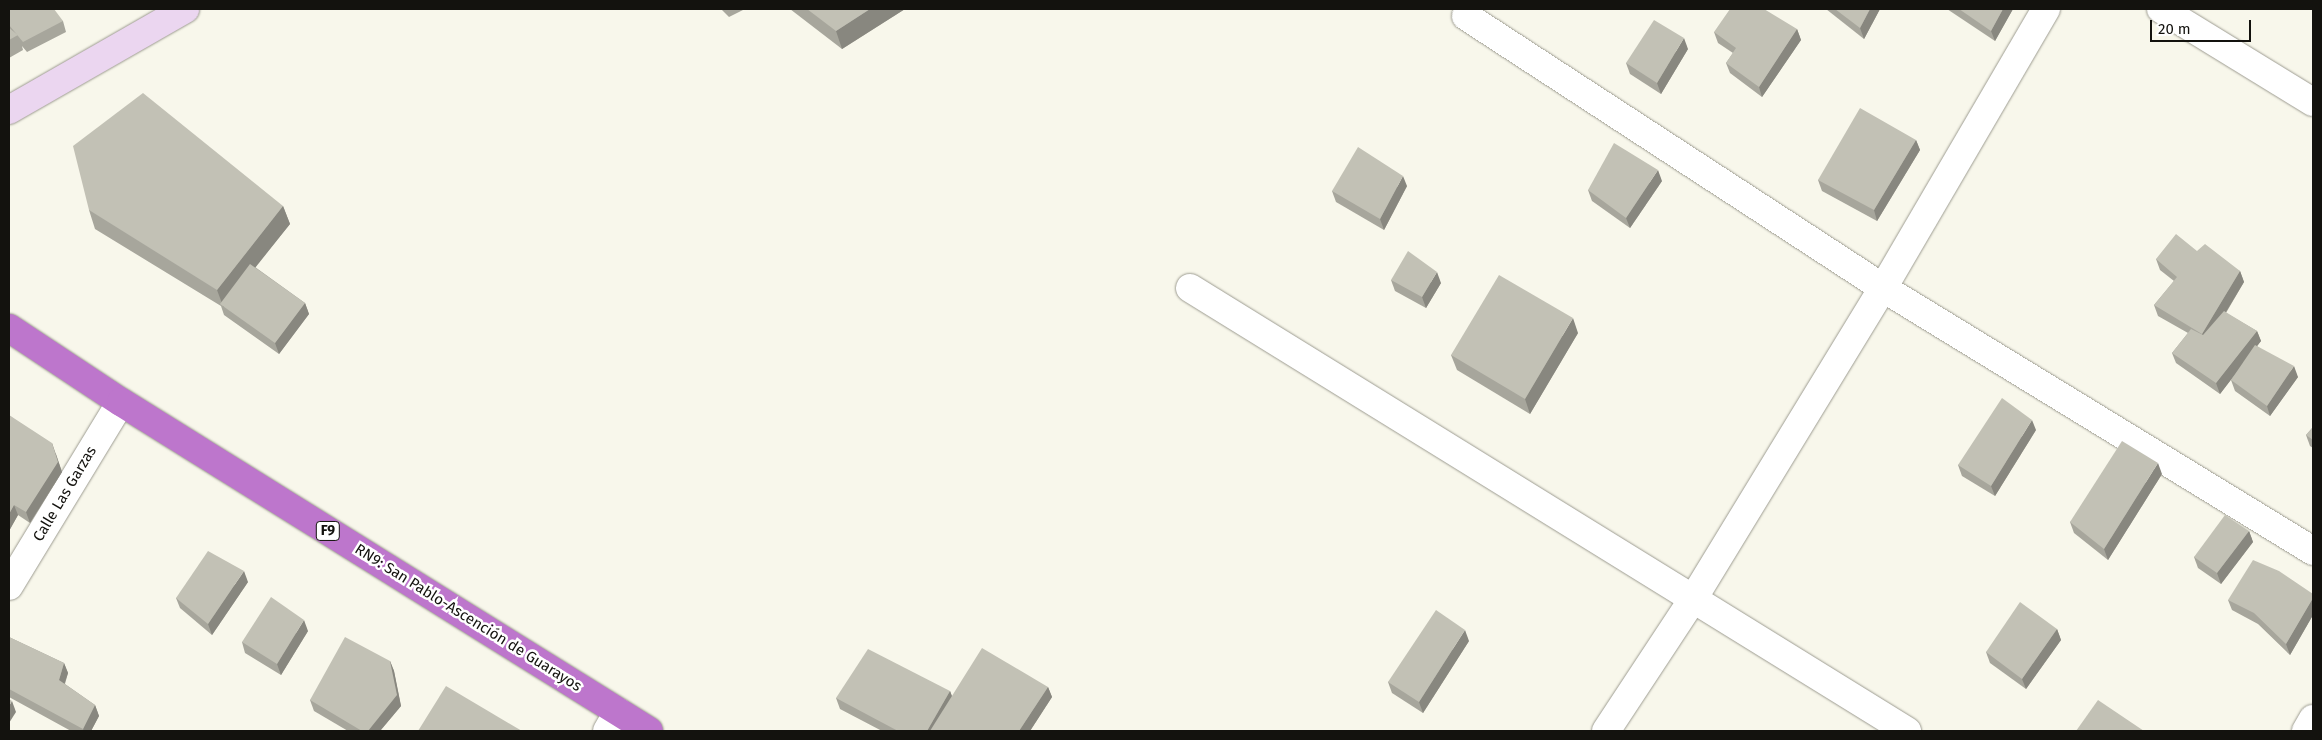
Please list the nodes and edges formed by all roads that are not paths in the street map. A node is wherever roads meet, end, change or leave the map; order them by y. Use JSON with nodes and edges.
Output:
{"nodes":[{"id":1,"x":185,"y":9,"type":"edge"},
{"id":2,"x":2046,"y":9,"type":"edge"},
{"id":3,"x":2161,"y":9,"type":"edge"},
{"id":4,"x":1466,"y":16,"type":"dead end"},
{"id":5,"x":2313,"y":102,"type":"edge"},
{"id":6,"x":9,"y":110,"type":"edge"},
{"id":7,"x":1190,"y":288,"type":"dead end"},
{"id":8,"x":1883,"y":288,"type":"junction"},
{"id":9,"x":9,"y":328,"type":"edge"},
{"id":10,"x":121,"y":402,"type":"junction"},
{"id":11,"x":2313,"y":551,"type":"edge"},
{"id":12,"x":9,"y":586,"type":"edge"},
{"id":13,"x":1693,"y":599,"type":"junction"},
{"id":14,"x":2313,"y":719,"type":"edge"},
{"id":15,"x":612,"y":722,"type":"edge"},
{"id":16,"x":648,"y":731,"type":"edge"},
{"id":17,"x":1606,"y":731,"type":"edge"},
{"id":18,"x":1907,"y":731,"type":"edge"},
{"id":19,"x":2306,"y":731,"type":"edge"}],
"edges":[{"from":1,"to":6,"type":"main road"},
{"from":2,"to":8,"type":"street"},
{"from":3,"to":5,"type":"street"},
{"from":4,"to":8,"type":"street"},
{"from":7,"to":13,"type":"street"},
{"from":8,"to":11,"type":"street"},
{"from":8,"to":13,"type":"street"},
{"from":9,"to":10,"type":"highway","name":"RN9: San Pablo-Ascención de Guarayos","number":"F9"},
{"from":10,"to":12,"type":"street","name":"Calle Las Garzas"},
{"from":10,"to":15,"type":"highway","name":"RN9: San Pablo-Ascención de Guarayos","number":"F9"},
{"from":13,"to":17,"type":"street"},
{"from":13,"to":18,"type":"street"},
{"from":14,"to":19,"type":"street"},
{"from":15,"to":16,"type":"highway","name":"RN9: San Pablo-Ascención de Guarayos","number":"F9"}]}
